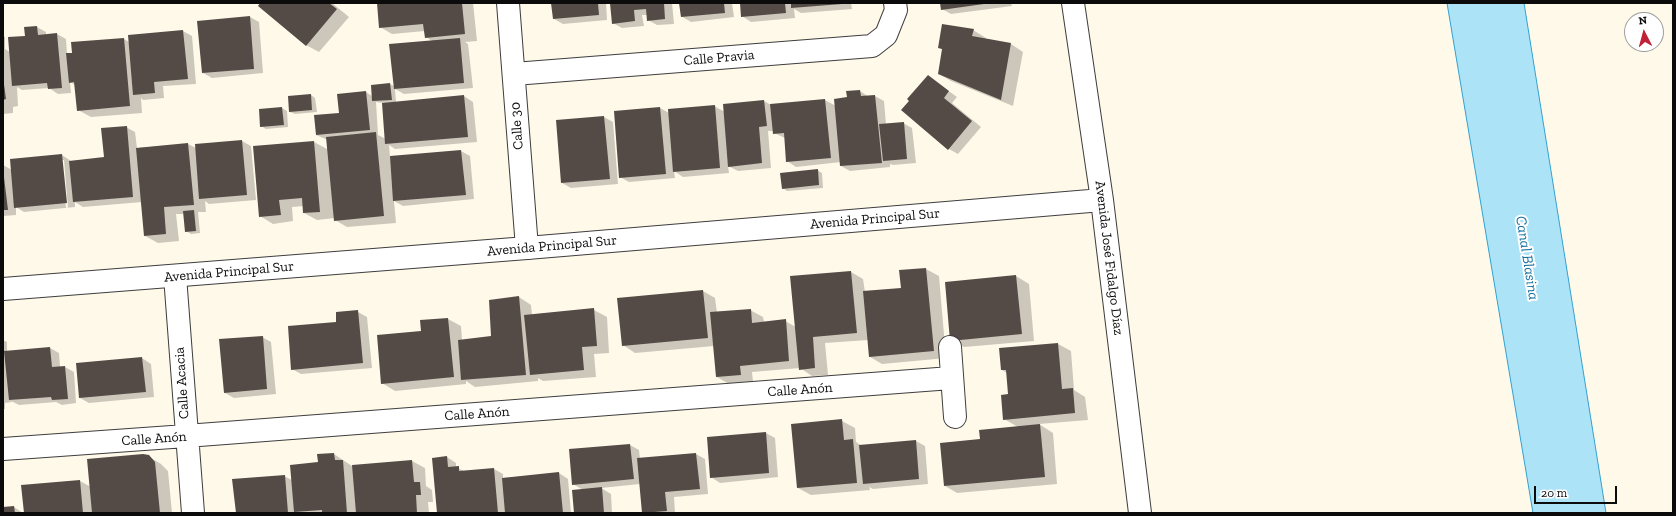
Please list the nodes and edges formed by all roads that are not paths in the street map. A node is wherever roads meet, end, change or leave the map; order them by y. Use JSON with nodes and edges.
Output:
{"nodes":[{"id":1,"x":508,"y":3,"type":"edge"},
{"id":2,"x":895,"y":3,"type":"edge"},
{"id":3,"x":1074,"y":3,"type":"edge"},
{"id":4,"x":514,"y":74,"type":"junction"},
{"id":5,"x":1102,"y":200,"type":"junction"},
{"id":6,"x":527,"y":248,"type":"junction"},
{"id":7,"x":175,"y":276,"type":"junction"},
{"id":8,"x":3,"y":289,"type":"edge"},
{"id":9,"x":950,"y":347,"type":"dead end"},
{"id":10,"x":951,"y":378,"type":"junction"},
{"id":11,"x":955,"y":417,"type":"dead end"},
{"id":12,"x":186,"y":436,"type":"junction"},
{"id":13,"x":3,"y":449,"type":"edge"},
{"id":14,"x":193,"y":513,"type":"edge"},
{"id":15,"x":1140,"y":513,"type":"edge"}],
"edges":[{"from":1,"to":4,"type":"street","name":"Calle 30"},
{"from":2,"to":4,"type":"street","name":"Calle Pravia"},
{"from":3,"to":5,"type":"street","name":"Avenida José Fidalgo Díaz"},
{"from":4,"to":6,"type":"street","name":"Calle 30"},
{"from":5,"to":6,"type":"street","name":"Avenida Principal Sur"},
{"from":5,"to":15,"type":"street","name":"Avenida José Fidalgo Díaz"},
{"from":6,"to":7,"type":"street","name":"Avenida Principal Sur"},
{"from":7,"to":8,"type":"street","name":"Avenida Principal Sur"},
{"from":7,"to":12,"type":"street","name":"Calle Acacia"},
{"from":9,"to":10,"type":"street"},
{"from":10,"to":11,"type":"street"},
{"from":10,"to":12,"type":"street","name":"Calle Anón"},
{"from":12,"to":13,"type":"street","name":"Calle Anón"},
{"from":12,"to":14,"type":"street","name":"Calle Acacia"}]}
